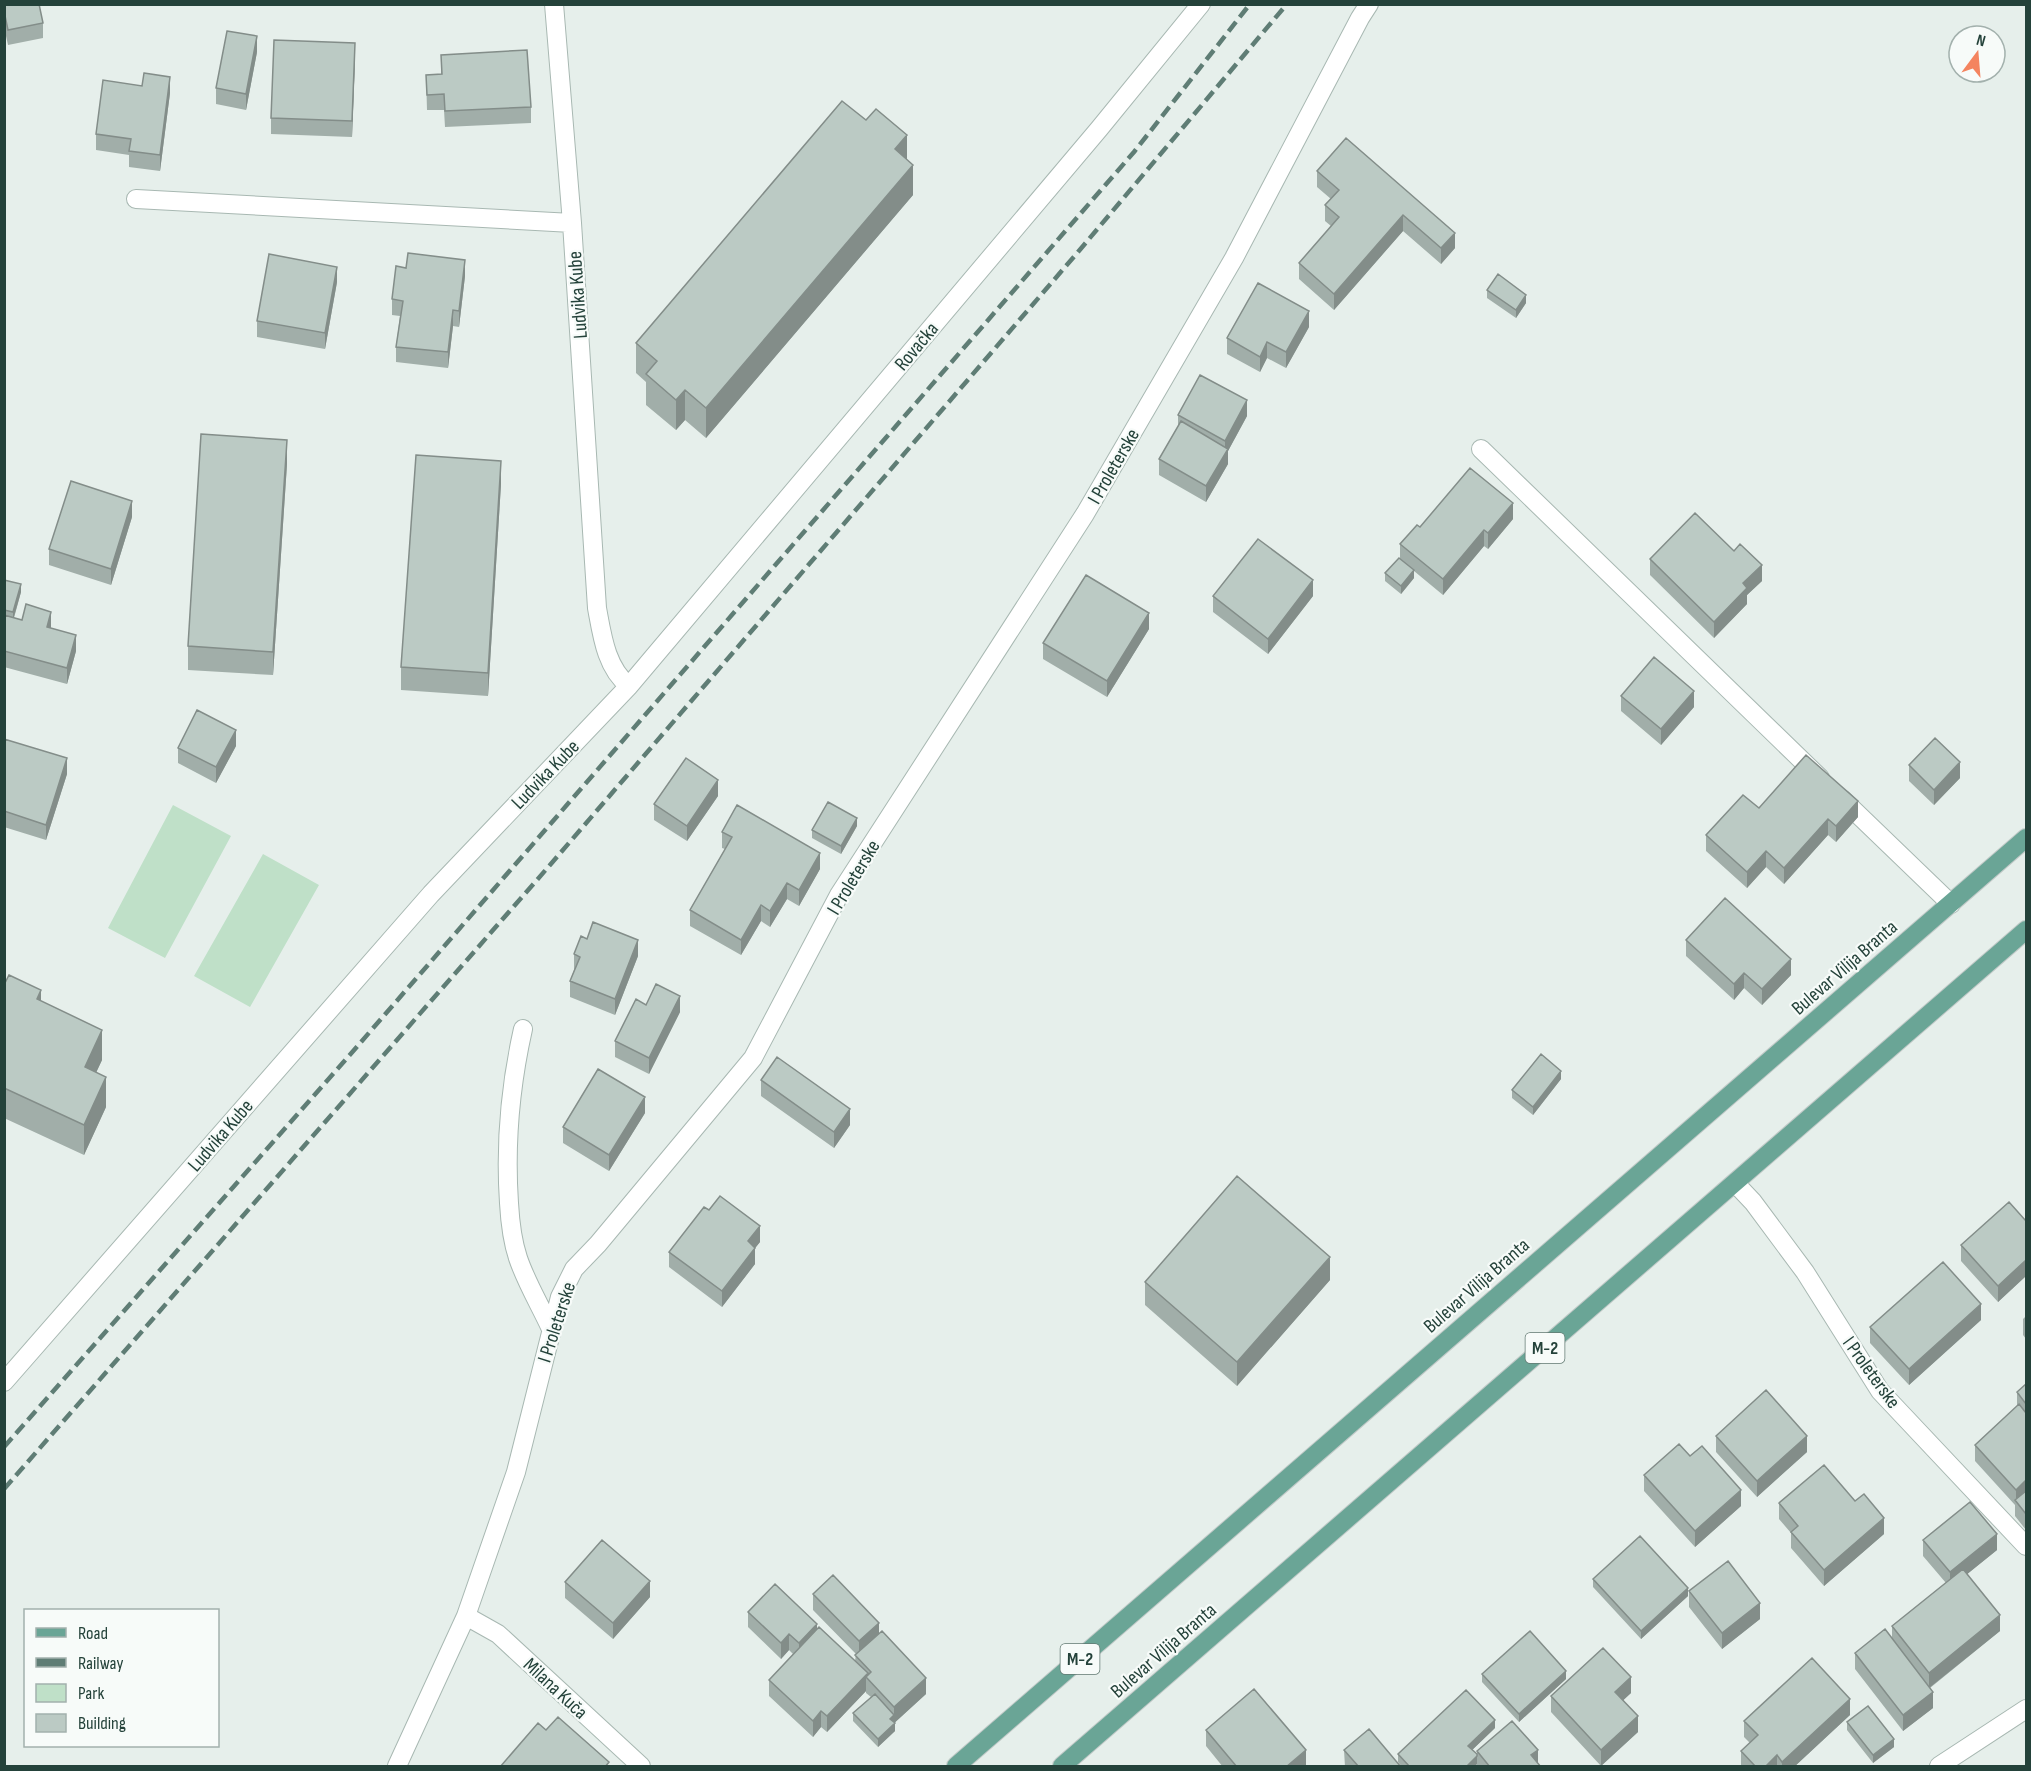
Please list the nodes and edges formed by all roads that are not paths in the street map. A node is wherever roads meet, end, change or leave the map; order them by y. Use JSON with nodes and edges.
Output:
{"nodes":[{"id":1,"x":554,"y":4,"type":"edge"},
{"id":2,"x":1201,"y":4,"type":"edge"},
{"id":3,"x":1369,"y":4,"type":"edge"},
{"id":4,"x":136,"y":199,"type":"dead end"},
{"id":5,"x":573,"y":224,"type":"junction"},
{"id":6,"x":1480,"y":449,"type":"dead end"},
{"id":7,"x":629,"y":686,"type":"junction"},
{"id":8,"x":2026,"y":838,"type":"edge"},
{"id":9,"x":1951,"y":904,"type":"junction"},
{"id":10,"x":2026,"y":930,"type":"edge"},
{"id":11,"x":523,"y":1029,"type":"dead end"},
{"id":12,"x":1735,"y":1183,"type":"junction"},
{"id":13,"x":551,"y":1329,"type":"junction"},
{"id":14,"x":4,"y":1382,"type":"edge"},
{"id":15,"x":2026,"y":1546,"type":"edge"},
{"id":16,"x":466,"y":1616,"type":"junction"},
{"id":17,"x":2026,"y":1709,"type":"edge"},
{"id":18,"x":397,"y":1767,"type":"edge"},
{"id":19,"x":641,"y":1767,"type":"edge"},
{"id":20,"x":956,"y":1767,"type":"edge"},
{"id":21,"x":1062,"y":1767,"type":"edge"},
{"id":22,"x":1939,"y":1767,"type":"edge"}],
"edges":[{"from":1,"to":5,"type":"street","name":"Ludvika Kube"},
{"from":2,"to":7,"type":"street","name":"Rovačka"},
{"from":3,"to":13,"type":"street","name":"I Proleterske"},
{"from":4,"to":5,"type":"street"},
{"from":5,"to":7,"type":"street","name":"Ludvika Kube"},
{"from":6,"to":9,"type":"street"},
{"from":7,"to":14,"type":"street","name":"Ludvika Kube"},
{"from":8,"to":9,"type":"main road","name":"Bulevar Vilija Branta","number":"M-2"},
{"from":9,"to":20,"type":"main road","name":"Bulevar Vilija Branta","number":"M-2"},
{"from":10,"to":12,"type":"main road","name":"Bulevar Vilija Branta","number":"M-2"},
{"from":11,"to":13,"type":"street"},
{"from":12,"to":15,"type":"street","name":"I Proleterske"},
{"from":12,"to":21,"type":"main road","name":"Bulevar Vilija Branta","number":"M-2"},
{"from":13,"to":16,"type":"street","name":"I Proleterske"},
{"from":16,"to":18,"type":"street","name":"I Proleterske"},
{"from":16,"to":19,"type":"street","name":"Milana Kuča"},
{"from":17,"to":22,"type":"street"}]}
